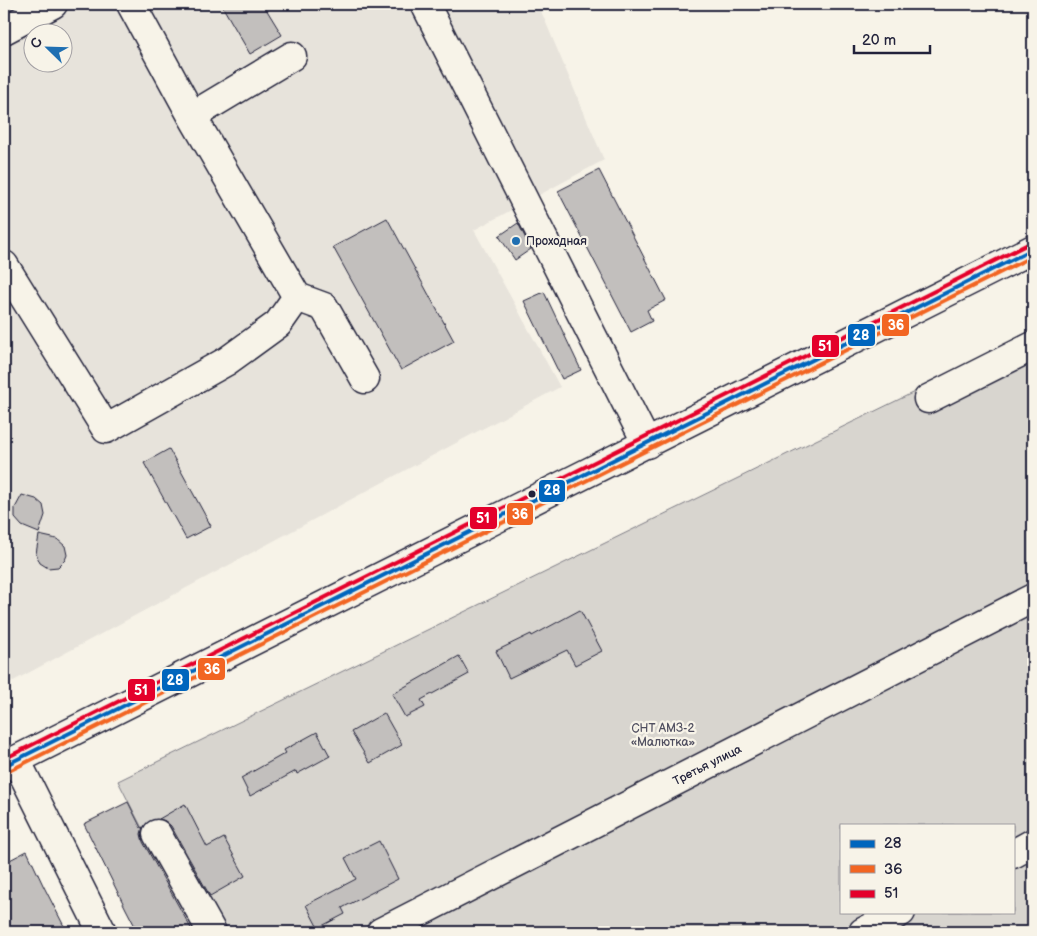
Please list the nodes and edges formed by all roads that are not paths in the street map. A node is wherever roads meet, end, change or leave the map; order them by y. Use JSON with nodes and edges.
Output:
{"nodes":[{"id":1,"x":53,"y":4,"type":"edge"},
{"id":2,"x":131,"y":4,"type":"edge"},
{"id":3,"x":425,"y":4,"type":"edge"},
{"id":4,"x":4,"y":30,"type":"edge"},
{"id":5,"x":292,"y":56,"type":"dead end"},
{"id":6,"x":192,"y":116,"type":"junction"},
{"id":7,"x":1033,"y":249,"type":"edge"},
{"id":8,"x":4,"y":265,"type":"edge"},
{"id":9,"x":297,"y":297,"type":"junction"},
{"id":10,"x":1033,"y":346,"type":"edge"},
{"id":11,"x":366,"y":379,"type":"dead end"},
{"id":12,"x":928,"y":399,"type":"dead end"},
{"id":13,"x":647,"y":444,"type":"junction"},
{"id":14,"x":1033,"y":598,"type":"edge"},
{"id":15,"x":10,"y":763,"type":"edge"},
{"id":16,"x":157,"y":834,"type":"dead end"},
{"id":17,"x":1033,"y":843,"type":"edge"},
{"id":18,"x":1014,"y":853,"type":"edge"},
{"id":19,"x":897,"y":914,"type":"edge"},
{"id":20,"x":102,"y":932,"type":"edge"},
{"id":21,"x":212,"y":932,"type":"edge"},
{"id":22,"x":381,"y":932,"type":"edge"},
{"id":23,"x":863,"y":932,"type":"edge"}],
"edges":[{"from":1,"to":4,"type":"street"},
{"from":2,"to":6,"type":"street"},
{"from":3,"to":13,"type":"street"},
{"from":5,"to":6,"type":"street"},
{"from":6,"to":9,"type":"street"},
{"from":7,"to":13,"type":"street"},
{"from":8,"to":9,"type":"street"},
{"from":9,"to":11,"type":"street"},
{"from":10,"to":12,"type":"street"},
{"from":13,"to":15,"type":"street"},
{"from":14,"to":22,"type":"street","name":"Третья улица"},
{"from":15,"to":20,"type":"street"},
{"from":16,"to":21,"type":"street"},
{"from":17,"to":18,"type":"street"},
{"from":19,"to":23,"type":"street"}]}
